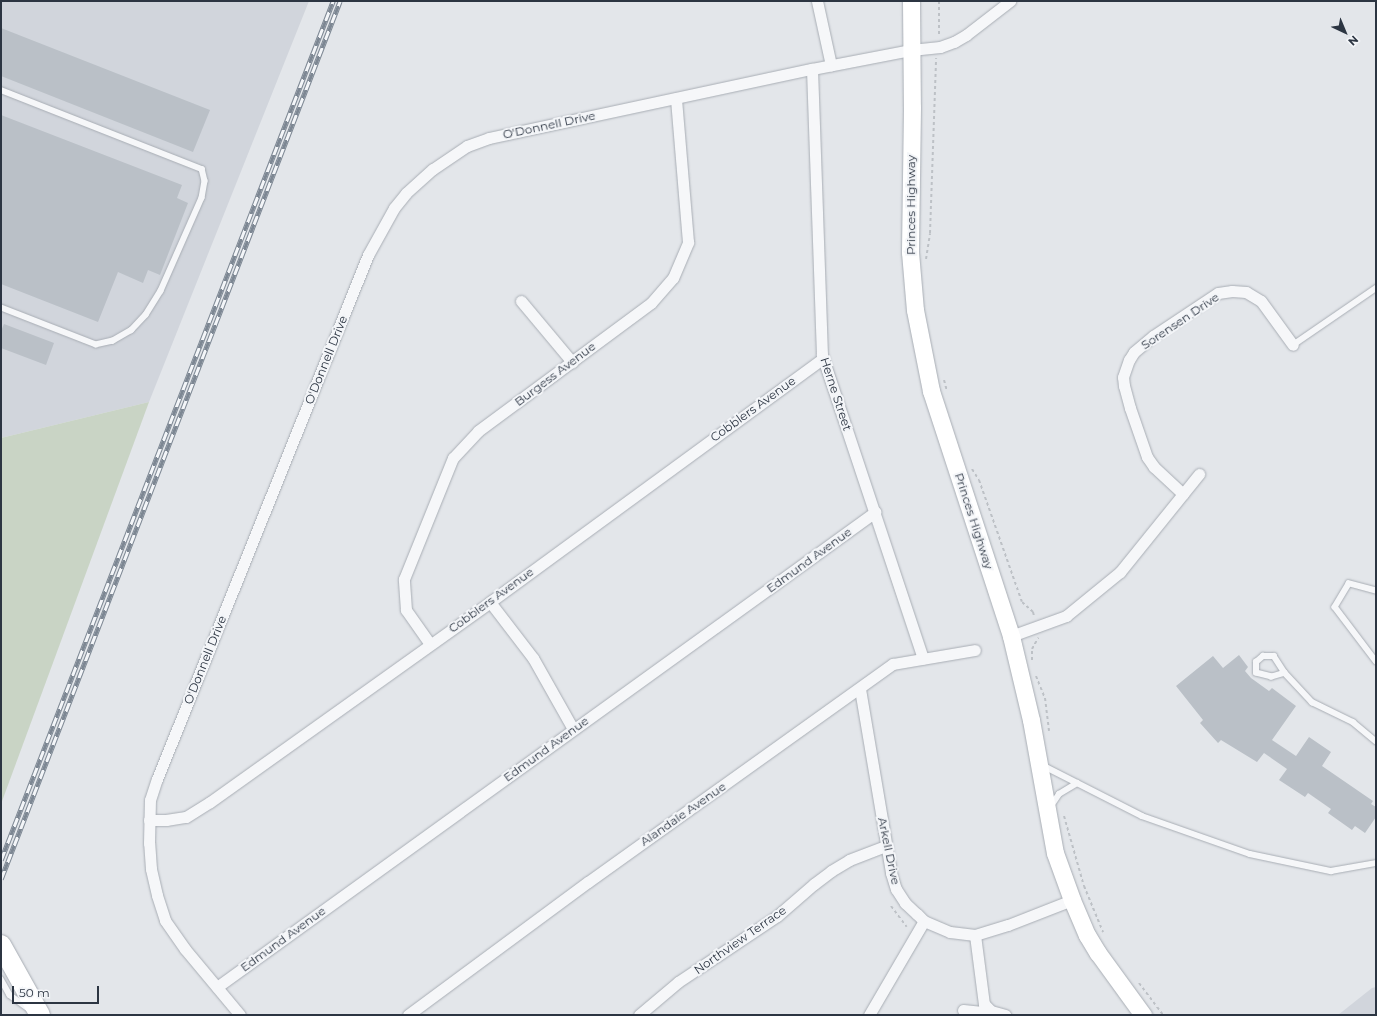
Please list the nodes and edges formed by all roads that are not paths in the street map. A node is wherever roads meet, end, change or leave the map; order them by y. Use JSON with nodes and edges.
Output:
{"nodes":[{"id":1,"x":817,"y":1,"type":"edge"},
{"id":2,"x":910,"y":1,"type":"edge"},
{"id":3,"x":1010,"y":1,"type":"edge"},
{"id":4,"x":911,"y":50,"type":"junction"},
{"id":5,"x":831,"y":65,"type":"junction"},
{"id":6,"x":812,"y":69,"type":"junction"},
{"id":7,"x":1,"y":90,"type":"edge"},
{"id":8,"x":676,"y":98,"type":"junction"},
{"id":9,"x":1376,"y":288,"type":"edge"},
{"id":10,"x":521,"y":301,"type":"dead end"},
{"id":11,"x":1,"y":308,"type":"edge"},
{"id":12,"x":1293,"y":345,"type":"joint"},
{"id":13,"x":823,"y":358,"type":"junction"},
{"id":14,"x":572,"y":362,"type":"junction"},
{"id":15,"x":1199,"y":474,"type":"dead end"},
{"id":16,"x":1183,"y":494,"type":"junction"},
{"id":17,"x":875,"y":512,"type":"junction"},
{"id":18,"x":1376,"y":591,"type":"edge"},
{"id":19,"x":490,"y":602,"type":"junction"},
{"id":20,"x":1011,"y":636,"type":"junction"},
{"id":21,"x":430,"y":644,"type":"junction"},
{"id":22,"x":974,"y":650,"type":"dead end"},
{"id":23,"x":923,"y":659,"type":"junction"},
{"id":24,"x":1376,"y":661,"type":"edge"},
{"id":25,"x":1285,"y":673,"type":"junction"},
{"id":26,"x":860,"y":689,"type":"junction"},
{"id":27,"x":573,"y":729,"type":"junction"},
{"id":28,"x":1376,"y":741,"type":"edge"},
{"id":29,"x":1039,"y":764,"type":"junction"},
{"id":30,"x":1077,"y":782,"type":"junction"},
{"id":31,"x":1047,"y":811,"type":"junction"},
{"id":32,"x":149,"y":820,"type":"junction"},
{"id":33,"x":886,"y":846,"type":"junction"},
{"id":34,"x":1376,"y":863,"type":"edge"},
{"id":35,"x":1072,"y":900,"type":"junction"},
{"id":36,"x":924,"y":921,"type":"junction"},
{"id":37,"x":974,"y":935,"type":"junction"},
{"id":38,"x":1,"y":945,"type":"edge"},
{"id":39,"x":1,"y":980,"type":"edge"},
{"id":40,"x":217,"y":987,"type":"junction"},
{"id":41,"x":963,"y":1010,"type":"dead end"},
{"id":42,"x":1000,"y":1014,"type":"edge"},
{"id":43,"x":39,"y":1015,"type":"edge"},
{"id":44,"x":240,"y":1015,"type":"edge"},
{"id":45,"x":408,"y":1015,"type":"edge"},
{"id":46,"x":639,"y":1015,"type":"edge"},
{"id":47,"x":869,"y":1015,"type":"edge"},
{"id":48,"x":1142,"y":1015,"type":"edge"}],
"edges":[{"from":1,"to":5,"type":"street"},
{"from":2,"to":4,"type":"main road","name":"Princes Highway"},
{"from":3,"to":4,"type":"street","name":"O'Donnell Drive"},
{"from":4,"to":5,"type":"street","name":"O'Donnell Drive"},
{"from":4,"to":20,"type":"main road","name":"Princes Highway"},
{"from":5,"to":6,"type":"street","name":"O'Donnell Drive"},
{"from":6,"to":8,"type":"street","name":"O'Donnell Drive"},
{"from":6,"to":13,"type":"street","name":"Herne Street"},
{"from":7,"to":11,"type":"lane"},
{"from":8,"to":14,"type":"street","name":"Burgess Avenue"},
{"from":8,"to":32,"type":"street","name":"O'Donnell Drive"},
{"from":9,"to":12,"type":"lane"},
{"from":10,"to":14,"type":"street"},
{"from":12,"to":16,"type":"street","name":"Sorensen Drive"},
{"from":13,"to":17,"type":"street","name":"Herne Street"},
{"from":13,"to":19,"type":"street","name":"Cobblers Avenue"},
{"from":14,"to":21,"type":"street","name":"Burgess Avenue"},
{"from":15,"to":16,"type":"street"},
{"from":16,"to":20,"type":"street"},
{"from":17,"to":23,"type":"street","name":"Herne Street"},
{"from":17,"to":27,"type":"street","name":"Edmund Avenue"},
{"from":18,"to":24,"type":"lane"},
{"from":19,"to":21,"type":"street","name":"Cobblers Avenue"},
{"from":19,"to":27,"type":"street"},
{"from":20,"to":29,"type":"main road","name":"Princes Highway"},
{"from":21,"to":32,"type":"street","name":"Cobblers Avenue"},
{"from":22,"to":23,"type":"street","name":"Alandale Avenue"},
{"from":23,"to":26,"type":"street","name":"Alandale Avenue"},
{"from":25,"to":25,"type":"lane"},
{"from":25,"to":28,"type":"lane"},
{"from":26,"to":33,"type":"street","name":"Arkell Drive"},
{"from":26,"to":45,"type":"street","name":"Alandale Avenue"},
{"from":27,"to":40,"type":"street","name":"Edmund Avenue"},
{"from":29,"to":30,"type":"lane"},
{"from":29,"to":31,"type":"main road","name":"Princes Highway"},
{"from":30,"to":31,"type":"lane"},
{"from":30,"to":34,"type":"lane"},
{"from":31,"to":35,"type":"main road","name":"Princes Highway"},
{"from":32,"to":40,"type":"street","name":"O'Donnell Drive"},
{"from":33,"to":36,"type":"street","name":"Arkell Drive"},
{"from":33,"to":46,"type":"street","name":"Northview Terrace"},
{"from":35,"to":37,"type":"street","name":"Arkell Drive"},
{"from":35,"to":48,"type":"main road","name":"Princes Highway"},
{"from":36,"to":37,"type":"street","name":"Arkell Drive"},
{"from":36,"to":47,"type":"street"},
{"from":37,"to":42,"type":"street"},
{"from":38,"to":43,"type":"highway"},
{"from":39,"to":43,"type":"lane"},
{"from":40,"to":44,"type":"street","name":"O'Donnell Drive"},
{"from":41,"to":42,"type":"street"}]}
